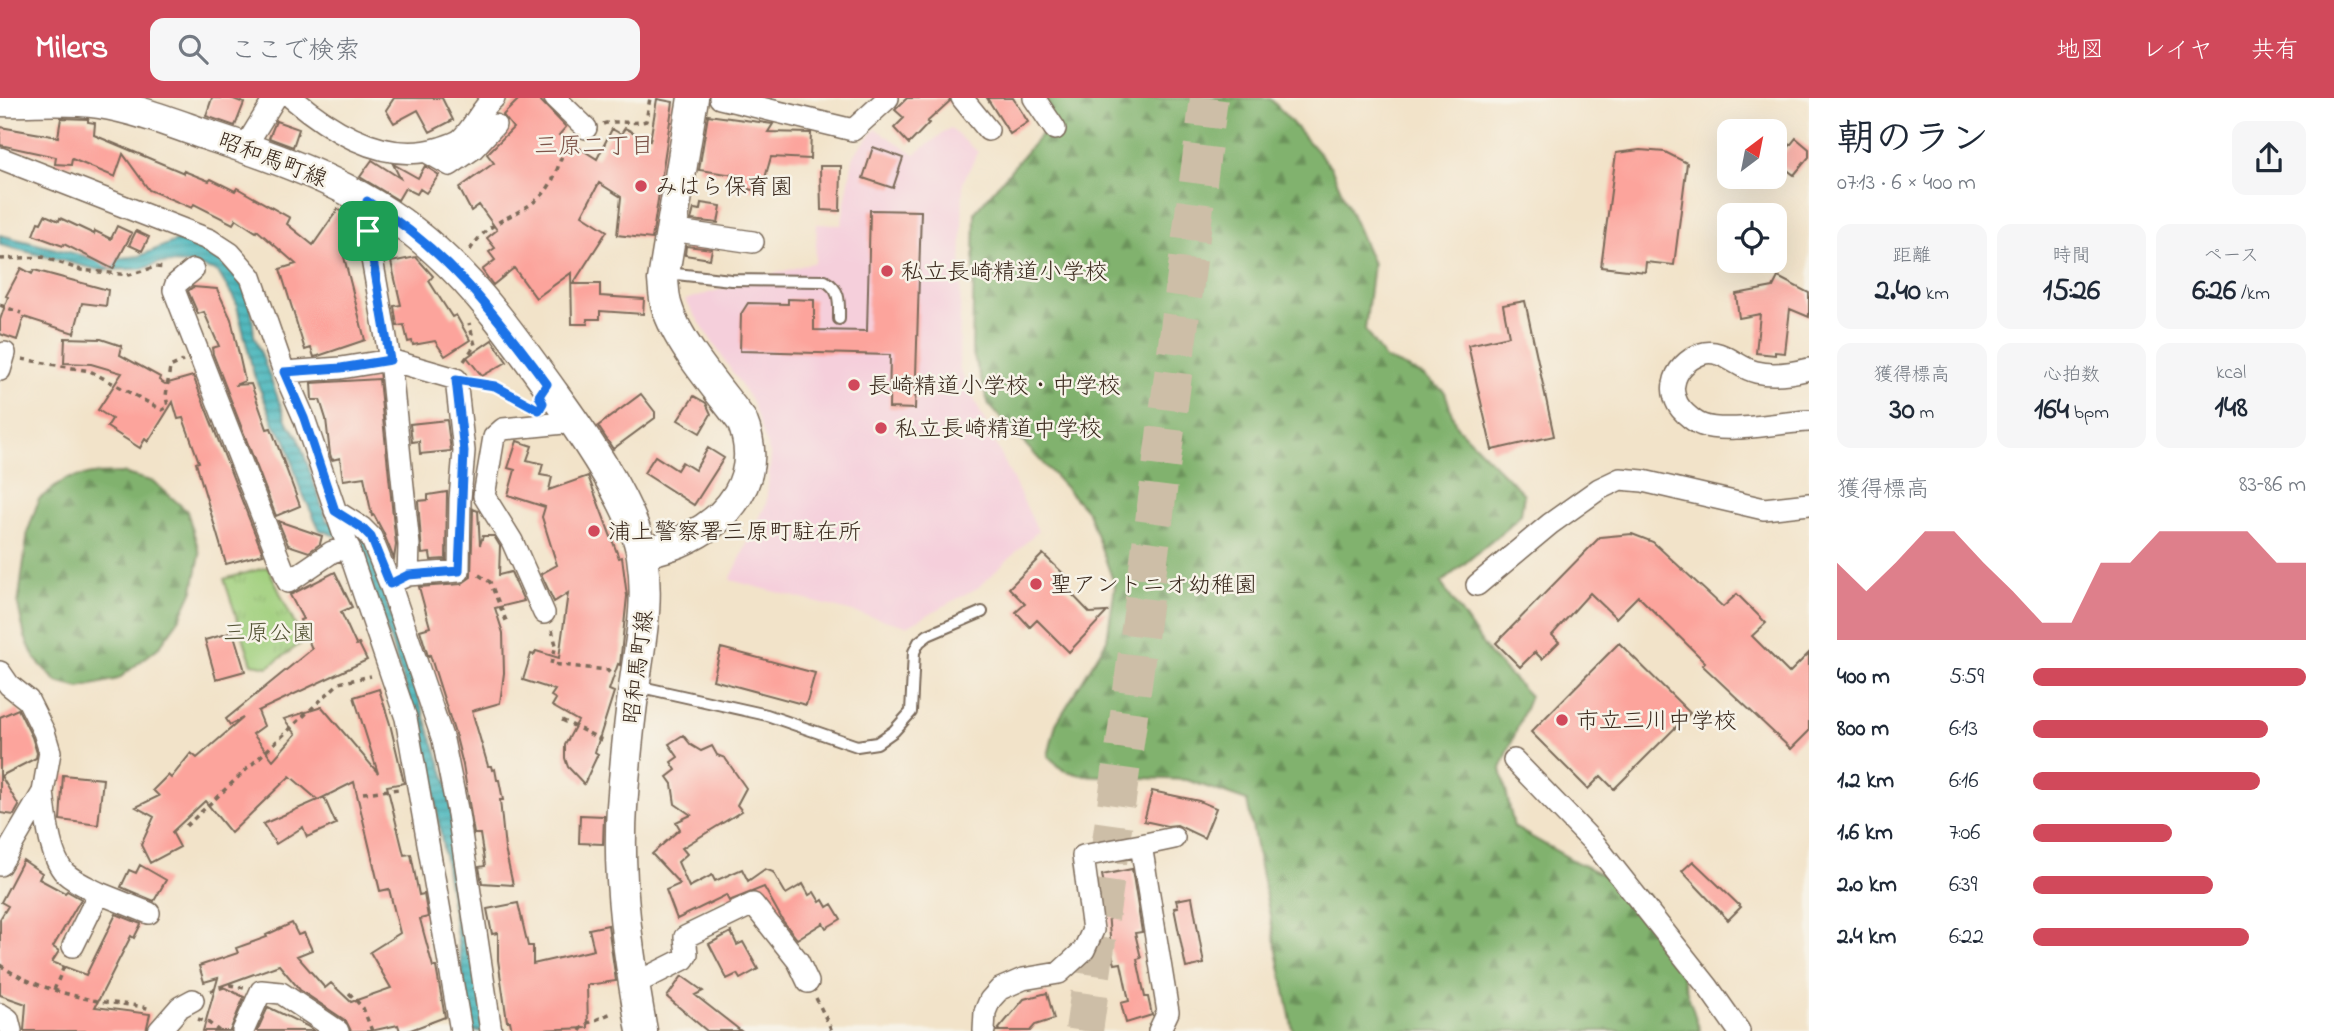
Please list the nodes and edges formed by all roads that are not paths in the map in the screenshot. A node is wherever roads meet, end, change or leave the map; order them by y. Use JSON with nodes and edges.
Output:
{"nodes":[{"id":1,"x":275,"y":98,"type":"edge"},
{"id":2,"x":292,"y":98,"type":"edge"},
{"id":3,"x":494,"y":98,"type":"edge"},
{"id":4,"x":555,"y":98,"type":"edge"},
{"id":5,"x":693,"y":98,"type":"edge"},
{"id":6,"x":720,"y":98,"type":"edge"},
{"id":7,"x":888,"y":98,"type":"edge"},
{"id":8,"x":962,"y":98,"type":"edge"},
{"id":9,"x":1034,"y":98,"type":"edge"},
{"id":10,"x":0,"y":101,"type":"edge"},
{"id":11,"x":150,"y":106,"type":"edge"},
{"id":12,"x":801,"y":107,"type":"edge"},
{"id":13,"x":495,"y":125,"type":"dead end"},
{"id":14,"x":586,"y":128,"type":"road end"},
{"id":15,"x":1055,"y":129,"type":"dead end"},
{"id":16,"x":988,"y":130,"type":"dead end"},
{"id":17,"x":245,"y":147,"type":"junction"},
{"id":18,"x":427,"y":152,"type":"junction"},
{"id":19,"x":0,"y":158,"type":"edge"},
{"id":20,"x":367,"y":201,"type":"junction"},
{"id":21,"x":671,"y":230,"type":"junction"},
{"id":22,"x":752,"y":242,"type":"dead end"},
{"id":23,"x":193,"y":270,"type":"road end"},
{"id":24,"x":664,"y":272,"type":"junction"},
{"id":25,"x":839,"y":319,"type":"dead end"},
{"id":26,"x":390,"y":360,"type":"junction"},
{"id":27,"x":1809,"y":369,"type":"edge"},
{"id":28,"x":284,"y":372,"type":"junction"},
{"id":29,"x":1809,"y":421,"type":"edge"},
{"id":30,"x":574,"y":422,"type":"junction"},
{"id":31,"x":1809,"y":505,"type":"edge"},
{"id":32,"x":338,"y":517,"type":"junction"},
{"id":33,"x":348,"y":545,"type":"junction"},
{"id":34,"x":642,"y":554,"type":"junction"},
{"id":35,"x":399,"y":579,"type":"junction"},
{"id":36,"x":1477,"y":585,"type":"dead end"},
{"id":37,"x":982,"y":612,"type":"dead end"},
{"id":38,"x":545,"y":619,"type":"road end"},
{"id":39,"x":0,"y":672,"type":"edge"},
{"id":40,"x":634,"y":688,"type":"junction"},
{"id":41,"x":1514,"y":760,"type":"dead end"},
{"id":42,"x":43,"y":792,"type":"junction"},
{"id":43,"x":1174,"y":838,"type":"dead end"},
{"id":44,"x":1141,"y":845,"type":"junction"},
{"id":45,"x":0,"y":865,"type":"edge"},
{"id":46,"x":99,"y":893,"type":"junction"},
{"id":47,"x":149,"y":913,"type":"dead end"},
{"id":48,"x":73,"y":946,"type":"road end"},
{"id":49,"x":808,"y":982,"type":"road end"},
{"id":50,"x":634,"y":984,"type":"junction"},
{"id":51,"x":193,"y":1008,"type":"road end"},
{"id":52,"x":0,"y":1014,"type":"edge"},
{"id":53,"x":164,"y":1025,"type":"edge"},
{"id":54,"x":11,"y":1031,"type":"edge"},
{"id":55,"x":243,"y":1031,"type":"edge"},
{"id":56,"x":338,"y":1031,"type":"edge"},
{"id":57,"x":461,"y":1031,"type":"edge"},
{"id":58,"x":491,"y":1031,"type":"edge"},
{"id":59,"x":642,"y":1031,"type":"edge"},
{"id":60,"x":984,"y":1031,"type":"edge"},
{"id":61,"x":1159,"y":1031,"type":"edge"},
{"id":62,"x":1739,"y":1031,"type":"edge"}],
"edges":[{"from":1,"to":17,"type":"street"},
{"from":2,"to":18,"type":"street"},
{"from":3,"to":18,"type":"street"},
{"from":4,"to":14,"type":"street"},
{"from":5,"to":21,"type":"main road"},
{"from":6,"to":12,"type":"street"},
{"from":7,"to":12,"type":"street"},
{"from":8,"to":16,"type":"street"},
{"from":9,"to":15,"type":"street"},
{"from":10,"to":11,"type":"main road","name":"昭和馬町線"},
{"from":11,"to":17,"type":"main road","name":"昭和馬町線"},
{"from":13,"to":18,"type":"street"},
{"from":17,"to":20,"type":"main road","name":"昭和馬町線"},
{"from":19,"to":28,"type":"street"},
{"from":20,"to":26,"type":"street"},
{"from":20,"to":30,"type":"main road","name":"昭和馬町線"},
{"from":21,"to":22,"type":"street"},
{"from":21,"to":24,"type":"main road"},
{"from":23,"to":33,"type":"street"},
{"from":24,"to":25,"type":"lane"},
{"from":24,"to":34,"type":"main road"},
{"from":26,"to":28,"type":"street"},
{"from":26,"to":35,"type":"street"},
{"from":26,"to":35,"type":"street"},
{"from":27,"to":29,"type":"street"},
{"from":28,"to":32,"type":"street"},
{"from":30,"to":34,"type":"main road","name":"昭和馬町線"},
{"from":30,"to":38,"type":"street"},
{"from":31,"to":36,"type":"street"},
{"from":32,"to":33,"type":"street"},
{"from":32,"to":35,"type":"street"},
{"from":33,"to":57,"type":"street"},
{"from":34,"to":40,"type":"main road","name":"昭和馬町線"},
{"from":35,"to":58,"type":"street"},
{"from":37,"to":40,"type":"lane"},
{"from":39,"to":42,"type":"street"},
{"from":40,"to":50,"type":"main road","name":"昭和馬町線"},
{"from":41,"to":62,"type":"street"},
{"from":42,"to":45,"type":"street"},
{"from":42,"to":46,"type":"street"},
{"from":43,"to":44,"type":"street"},
{"from":44,"to":60,"type":"street"},
{"from":44,"to":61,"type":"street"},
{"from":46,"to":47,"type":"street"},
{"from":46,"to":48,"type":"street"},
{"from":49,"to":50,"type":"street"},
{"from":50,"to":59,"type":"main road","name":"昭和馬町線"},
{"from":51,"to":53,"type":"street"},
{"from":52,"to":54,"type":"street"},
{"from":55,"to":56,"type":"street"}]}
